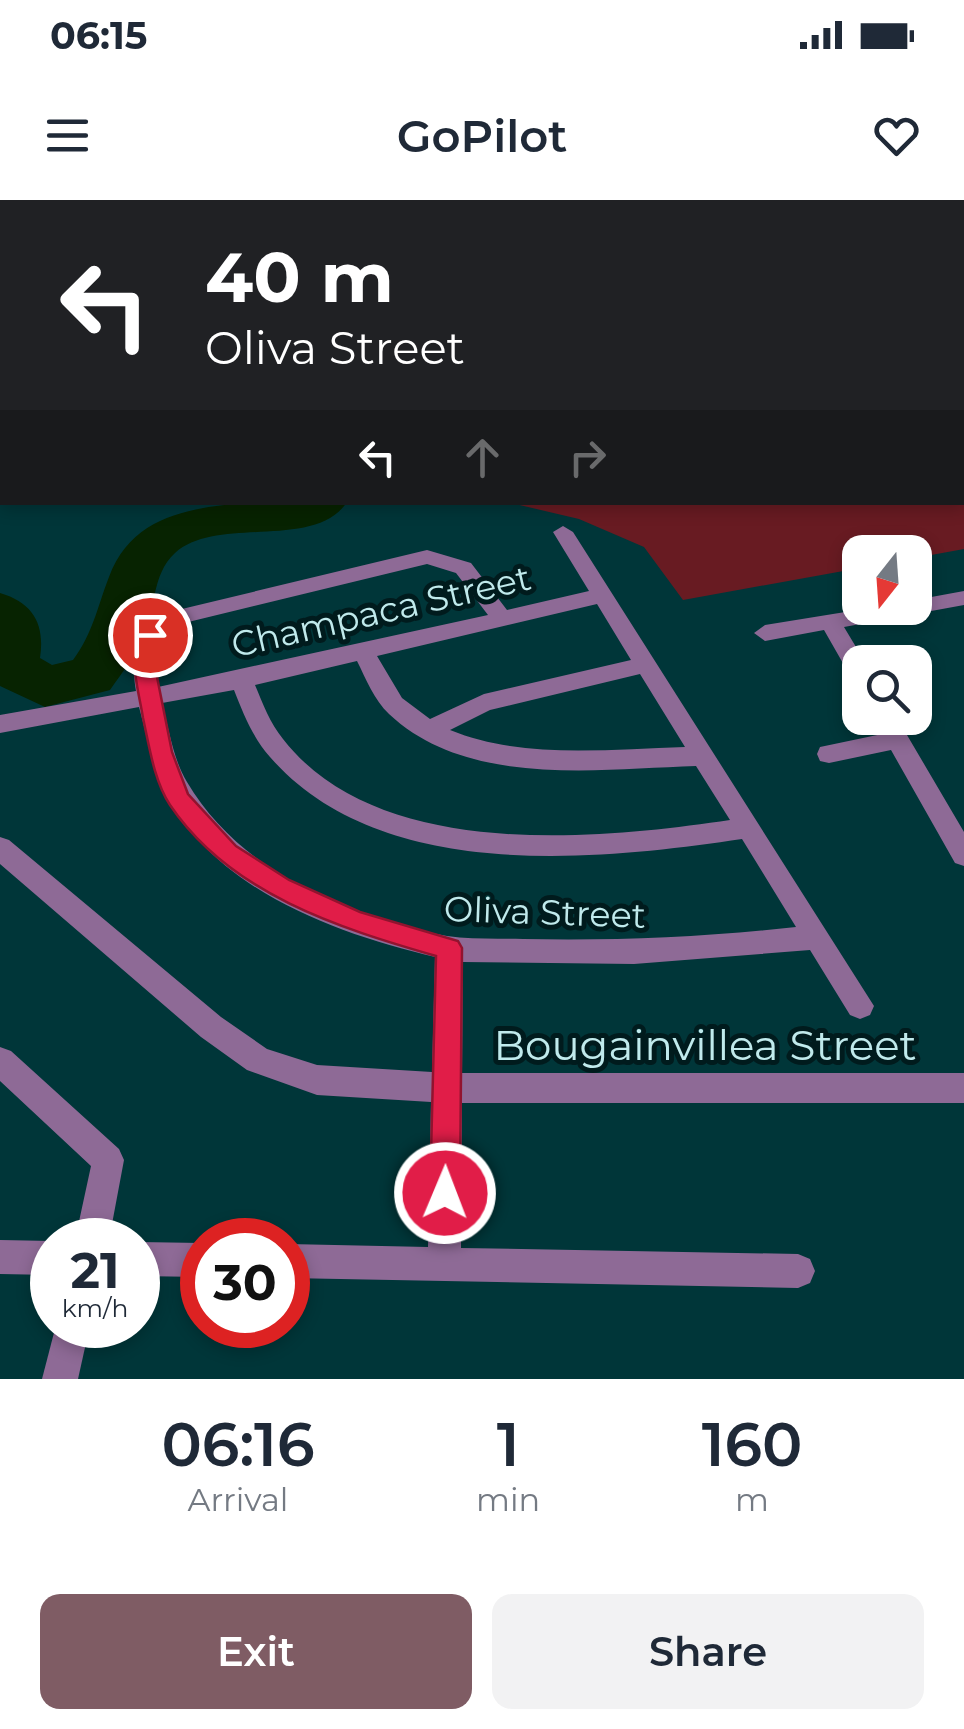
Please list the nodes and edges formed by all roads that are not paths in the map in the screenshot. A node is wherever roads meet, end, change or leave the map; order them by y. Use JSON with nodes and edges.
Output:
{"nodes":[{"id":1,"x":564,"y":532,"type":"dead end"},
{"id":2,"x":600,"y":596,"type":"junction"},
{"id":3,"x":960,"y":605,"type":"edge"},
{"id":4,"x":932,"y":606,"type":"edge"},
{"id":5,"x":500,"y":618,"type":"junction"},
{"id":6,"x":842,"y":620,"type":"edge"},
{"id":7,"x":830,"y":622,"type":"junction"},
{"id":8,"x":765,"y":633,"type":"dead end"},
{"id":9,"x":844,"y":645,"type":"edge"},
{"id":10,"x":364,"y":652,"type":"junction"},
{"id":11,"x":644,"y":665,"type":"junction"},
{"id":12,"x":241,"y":680,"type":"junction"},
{"id":13,"x":150,"y":697,"type":"junction"},
{"id":14,"x":0,"y":724,"type":"edge"},
{"id":15,"x":430,"y":729,"type":"junction"},
{"id":16,"x":895,"y":735,"type":"edge"},
{"id":17,"x":898,"y":740,"type":"junction"},
{"id":18,"x":829,"y":754,"type":"dead end"},
{"id":19,"x":703,"y":756,"type":"junction"},
{"id":20,"x":748,"y":828,"type":"junction"},
{"id":21,"x":0,"y":848,"type":"edge"},
{"id":22,"x":964,"y":854,"type":"edge"},
{"id":23,"x":818,"y":936,"type":"junction"},
{"id":24,"x":449,"y":948,"type":"junction"},
{"id":25,"x":860,"y":1006,"type":"dead end"},
{"id":26,"x":4,"y":1071,"type":"edge"},
{"id":27,"x":447,"y":1088,"type":"junction"},
{"id":28,"x":964,"y":1088,"type":"edge"},
{"id":29,"x":96,"y":1218,"type":"edge"},
{"id":30,"x":0,"y":1257,"type":"edge"},
{"id":31,"x":30,"y":1258,"type":"edge"},
{"id":32,"x":310,"y":1262,"type":"edge"},
{"id":33,"x":444,"y":1264,"type":"junction"},
{"id":34,"x":798,"y":1271,"type":"dead end"},
{"id":35,"x":67,"y":1348,"type":"edge"},
{"id":36,"x":60,"y":1379,"type":"edge"}],
"edges":[{"from":1,"to":2,"type":"street"},
{"from":2,"to":5,"type":"street","name":"Champaca Street"},
{"from":2,"to":11,"type":"street"},
{"from":3,"to":4,"type":"street"},
{"from":5,"to":10,"type":"street","name":"Champaca Street"},
{"from":5,"to":13,"type":"street","name":"Oliva Street"},
{"from":6,"to":7,"type":"street"},
{"from":7,"to":8,"type":"street"},
{"from":7,"to":9,"type":"street"},
{"from":10,"to":12,"type":"street","name":"Champaca Street"},
{"from":10,"to":15,"type":"street"},
{"from":11,"to":15,"type":"street"},
{"from":11,"to":19,"type":"street"},
{"from":12,"to":13,"type":"street","name":"Champaca Street"},
{"from":12,"to":20,"type":"street"},
{"from":13,"to":14,"type":"street","name":"Champaca Street"},
{"from":13,"to":24,"type":"street","name":"Oliva Street"},
{"from":15,"to":19,"type":"street"},
{"from":16,"to":17,"type":"street"},
{"from":17,"to":18,"type":"street"},
{"from":17,"to":22,"type":"street"},
{"from":19,"to":20,"type":"street"},
{"from":20,"to":23,"type":"street"},
{"from":21,"to":27,"type":"street","name":"Bougainvillea Street"},
{"from":23,"to":24,"type":"street","name":"Oliva Street"},
{"from":23,"to":25,"type":"street"},
{"from":24,"to":27,"type":"street","name":"Bougainvillea Street"},
{"from":26,"to":29,"type":"street"},
{"from":27,"to":28,"type":"street","name":"Bougainvillea Street"},
{"from":27,"to":33,"type":"street","name":"Bougainvillea Street"},
{"from":30,"to":31,"type":"street"},
{"from":32,"to":33,"type":"street"},
{"from":33,"to":34,"type":"street"},
{"from":35,"to":36,"type":"street"}]}
